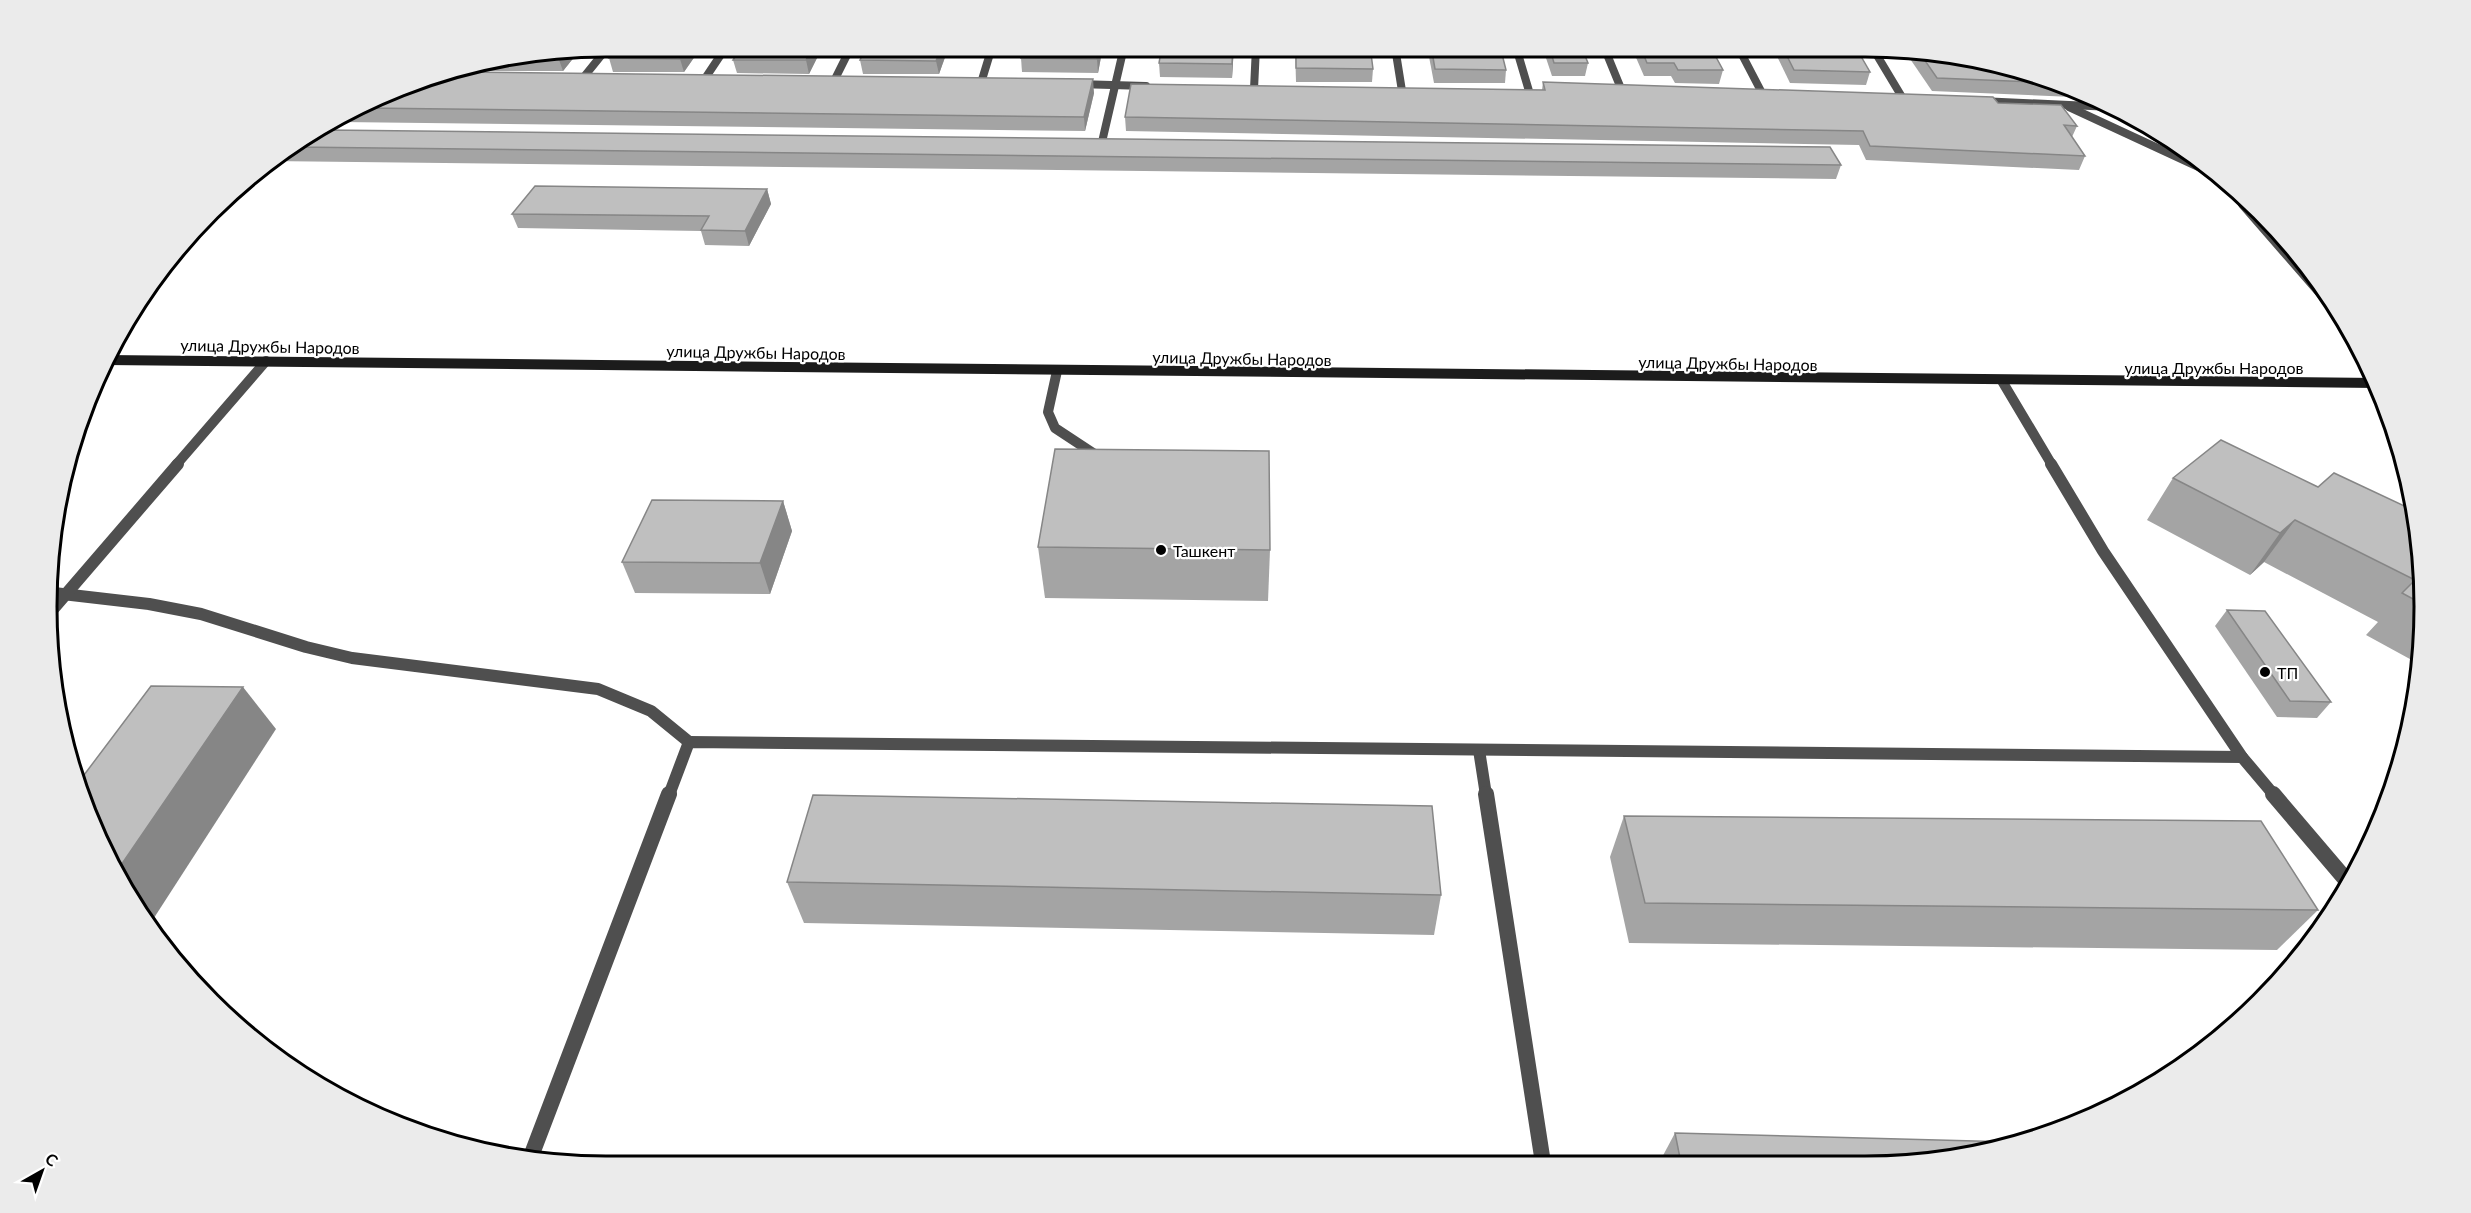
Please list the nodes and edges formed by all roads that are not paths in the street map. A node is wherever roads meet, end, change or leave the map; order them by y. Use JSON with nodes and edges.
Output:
{"nodes":[{"id":1,"x":599,"y":57,"type":"edge"},
{"id":2,"x":719,"y":57,"type":"edge"},
{"id":3,"x":846,"y":57,"type":"edge"},
{"id":4,"x":989,"y":57,"type":"edge"},
{"id":5,"x":1122,"y":57,"type":"edge"},
{"id":6,"x":1255,"y":57,"type":"edge"},
{"id":7,"x":1397,"y":57,"type":"edge"},
{"id":8,"x":1519,"y":57,"type":"edge"},
{"id":9,"x":1608,"y":57,"type":"edge"},
{"id":10,"x":1744,"y":57,"type":"edge"},
{"id":11,"x":1878,"y":57,"type":"edge"},
{"id":12,"x":572,"y":78,"type":"edge"},
{"id":13,"x":583,"y":78,"type":"junction"},
{"id":14,"x":594,"y":78,"type":"edge"},
{"id":15,"x":693,"y":80,"type":"edge"},
{"id":16,"x":704,"y":80,"type":"junction"},
{"id":17,"x":716,"y":80,"type":"edge"},
{"id":18,"x":822,"y":81,"type":"edge"},
{"id":19,"x":834,"y":81,"type":"junction"},
{"id":20,"x":846,"y":82,"type":"edge"},
{"id":21,"x":970,"y":83,"type":"edge"},
{"id":22,"x":981,"y":83,"type":"junction"},
{"id":23,"x":993,"y":83,"type":"edge"},
{"id":24,"x":1071,"y":84,"type":"edge"},
{"id":25,"x":1116,"y":85,"type":"junction"},
{"id":26,"x":1150,"y":86,"type":"edge"},
{"id":27,"x":1242,"y":88,"type":"edge"},
{"id":28,"x":1254,"y":89,"type":"junction"},
{"id":29,"x":1265,"y":89,"type":"edge"},
{"id":30,"x":1391,"y":91,"type":"edge"},
{"id":31,"x":1402,"y":91,"type":"junction"},
{"id":32,"x":1414,"y":91,"type":"edge"},
{"id":33,"x":1517,"y":91,"type":"edge"},
{"id":34,"x":1529,"y":91,"type":"junction"},
{"id":35,"x":1540,"y":91,"type":"edge"},
{"id":36,"x":1610,"y":91,"type":"edge"},
{"id":37,"x":1622,"y":91,"type":"junction"},
{"id":38,"x":1634,"y":91,"type":"edge"},
{"id":39,"x":1751,"y":93,"type":"edge"},
{"id":40,"x":1762,"y":93,"type":"junction"},
{"id":41,"x":1774,"y":94,"type":"edge"},
{"id":42,"x":1890,"y":97,"type":"edge"},
{"id":43,"x":1902,"y":97,"type":"junction"},
{"id":44,"x":1913,"y":98,"type":"edge"},
{"id":45,"x":1970,"y":100,"type":"edge"},
{"id":46,"x":2062,"y":104,"type":"junction"},
{"id":47,"x":2090,"y":106,"type":"edge"},
{"id":48,"x":1090,"y":142,"type":"edge"},
{"id":49,"x":1102,"y":142,"type":"junction"},
{"id":50,"x":1114,"y":142,"type":"edge"},
{"id":51,"x":2183,"y":159,"type":"edge"},
{"id":52,"x":2271,"y":237,"type":"edge"},
{"id":53,"x":2284,"y":251,"type":"edge"},
{"id":54,"x":116,"y":360,"type":"edge"},
{"id":55,"x":266,"y":361,"type":"junction"},
{"id":56,"x":1057,"y":371,"type":"junction"},
{"id":57,"x":2002,"y":381,"type":"junction"},
{"id":58,"x":2366,"y":383,"type":"edge"},
{"id":59,"x":1114,"y":462,"type":"edge"},
{"id":60,"x":60,"y":593,"type":"edge"},
{"id":61,"x":689,"y":742,"type":"junction"},
{"id":62,"x":1479,"y":750,"type":"junction"},
{"id":63,"x":2242,"y":757,"type":"junction"},
{"id":64,"x":2343,"y":876,"type":"edge"},
{"id":65,"x":533,"y":1151,"type":"edge"},
{"id":66,"x":1542,"y":1156,"type":"edge"}],
"edges":[{"from":1,"to":13,"type":"lane"},
{"from":2,"to":16,"type":"lane"},
{"from":3,"to":19,"type":"lane"},
{"from":4,"to":22,"type":"lane"},
{"from":5,"to":25,"type":"lane"},
{"from":6,"to":28,"type":"lane"},
{"from":7,"to":31,"type":"lane"},
{"from":8,"to":34,"type":"lane"},
{"from":9,"to":37,"type":"lane"},
{"from":10,"to":40,"type":"lane"},
{"from":11,"to":43,"type":"lane"},
{"from":12,"to":13,"type":"lane"},
{"from":13,"to":14,"type":"lane"},
{"from":15,"to":16,"type":"lane"},
{"from":16,"to":17,"type":"lane"},
{"from":18,"to":19,"type":"lane"},
{"from":19,"to":20,"type":"lane"},
{"from":21,"to":22,"type":"lane"},
{"from":22,"to":23,"type":"lane"},
{"from":24,"to":25,"type":"lane"},
{"from":25,"to":26,"type":"lane"},
{"from":25,"to":49,"type":"lane"},
{"from":27,"to":28,"type":"lane"},
{"from":28,"to":29,"type":"lane"},
{"from":30,"to":31,"type":"lane"},
{"from":31,"to":32,"type":"lane"},
{"from":33,"to":34,"type":"lane"},
{"from":34,"to":35,"type":"lane"},
{"from":36,"to":37,"type":"lane"},
{"from":37,"to":38,"type":"lane"},
{"from":39,"to":40,"type":"lane"},
{"from":40,"to":41,"type":"lane"},
{"from":42,"to":43,"type":"lane"},
{"from":43,"to":44,"type":"lane"},
{"from":45,"to":46,"type":"lane"},
{"from":46,"to":47,"type":"lane"},
{"from":46,"to":51,"type":"lane"},
{"from":48,"to":49,"type":"lane"},
{"from":49,"to":50,"type":"lane"},
{"from":52,"to":53,"type":"lane"},
{"from":54,"to":55,"type":"main road","name":"улица Дружбы Народов"},
{"from":55,"to":56,"type":"main road","name":"улица Дружбы Народов"},
{"from":55,"to":60,"type":"lane"},
{"from":56,"to":57,"type":"main road","name":"улица Дружбы Народов"},
{"from":56,"to":59,"type":"lane"},
{"from":57,"to":58,"type":"main road","name":"улица Дружбы Народов"},
{"from":57,"to":63,"type":"lane"},
{"from":60,"to":61,"type":"lane"},
{"from":61,"to":62,"type":"lane"},
{"from":61,"to":65,"type":"lane"},
{"from":62,"to":63,"type":"lane"},
{"from":62,"to":66,"type":"lane"},
{"from":63,"to":64,"type":"lane"}]}
